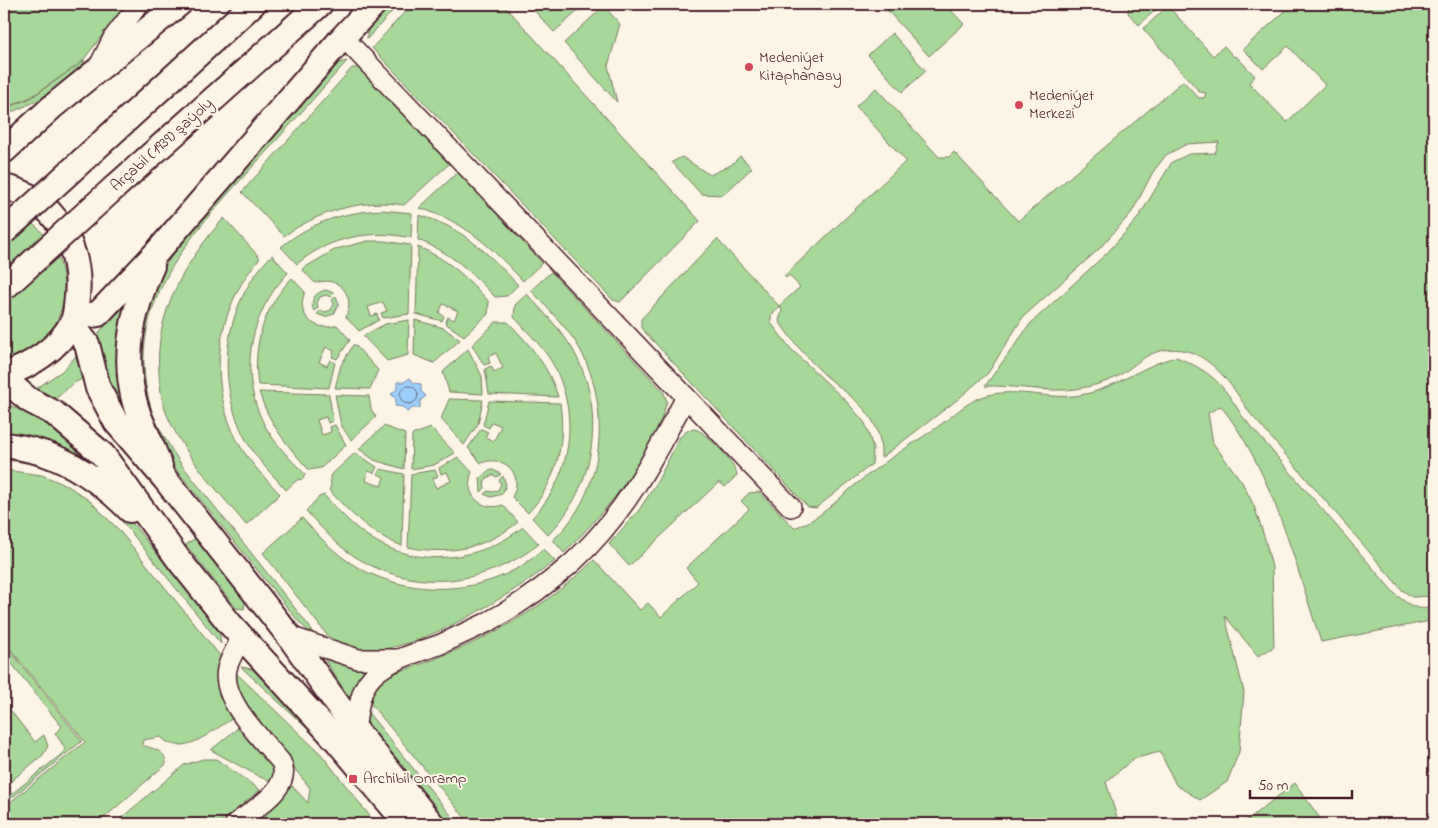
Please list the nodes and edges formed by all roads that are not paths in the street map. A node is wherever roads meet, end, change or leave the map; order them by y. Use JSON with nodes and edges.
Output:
{"nodes":[{"id":1,"x":140,"y":4,"type":"edge"},
{"id":2,"x":179,"y":4,"type":"edge"},
{"id":3,"x":253,"y":4,"type":"edge"},
{"id":4,"x":320,"y":4,"type":"edge"},
{"id":5,"x":374,"y":4,"type":"edge"},
{"id":6,"x":343,"y":37,"type":"junction"},
{"id":7,"x":97,"y":70,"type":"junction"},
{"id":8,"x":52,"y":108,"type":"junction"},
{"id":9,"x":4,"y":126,"type":"edge"},
{"id":10,"x":4,"y":151,"type":"edge"},
{"id":11,"x":4,"y":187,"type":"edge"},
{"id":12,"x":4,"y":232,"type":"edge"},
{"id":13,"x":158,"y":251,"type":"junction"},
{"id":14,"x":4,"y":288,"type":"edge"},
{"id":15,"x":73,"y":320,"type":"junction"},
{"id":16,"x":4,"y":377,"type":"edge"},
{"id":17,"x":686,"y":397,"type":"junction"},
{"id":18,"x":4,"y":445,"type":"edge"},
{"id":19,"x":165,"y":479,"type":"junction"},
{"id":20,"x":790,"y":508,"type":"dead end"},
{"id":21,"x":180,"y":560,"type":"junction"},
{"id":22,"x":289,"y":636,"type":"junction"},
{"id":23,"x":242,"y":638,"type":"junction"},
{"id":24,"x":402,"y":659,"type":"junction"},
{"id":25,"x":355,"y":729,"type":"junction"},
{"id":26,"x":235,"y":824,"type":"edge"},
{"id":27,"x":407,"y":824,"type":"edge"},
{"id":28,"x":432,"y":824,"type":"edge"}],
"edges":[{"from":1,"to":7,"type":"street"},
{"from":2,"to":7,"type":"main road"},
{"from":3,"to":12,"type":"main road","bridge":true},
{"from":4,"to":14,"type":"main road","name":"Arçabil (1939) şaýoly","bridge":true},
{"from":5,"to":6,"type":"main road"},
{"from":6,"to":13,"type":"main road"},
{"from":6,"to":17,"type":"street"},
{"from":7,"to":8,"type":"main road"},
{"from":8,"to":9,"type":"main road"},
{"from":8,"to":10,"type":"main road"},
{"from":11,"to":15,"type":"main road"},
{"from":13,"to":15,"type":"main road"},
{"from":13,"to":19,"type":"main road"},
{"from":15,"to":16,"type":"main road"},
{"from":15,"to":19,"type":"main road"},
{"from":16,"to":21,"type":"main road"},
{"from":17,"to":20,"type":"street"},
{"from":17,"to":24,"type":"street"},
{"from":18,"to":21,"type":"main road"},
{"from":19,"to":22,"type":"main road"},
{"from":21,"to":23,"type":"main road"},
{"from":22,"to":24,"type":"street"},
{"from":22,"to":25,"type":"main road"},
{"from":23,"to":26,"type":"street"},
{"from":23,"to":27,"type":"main road"},
{"from":24,"to":25,"type":"street"},
{"from":25,"to":28,"type":"main road"}]}
